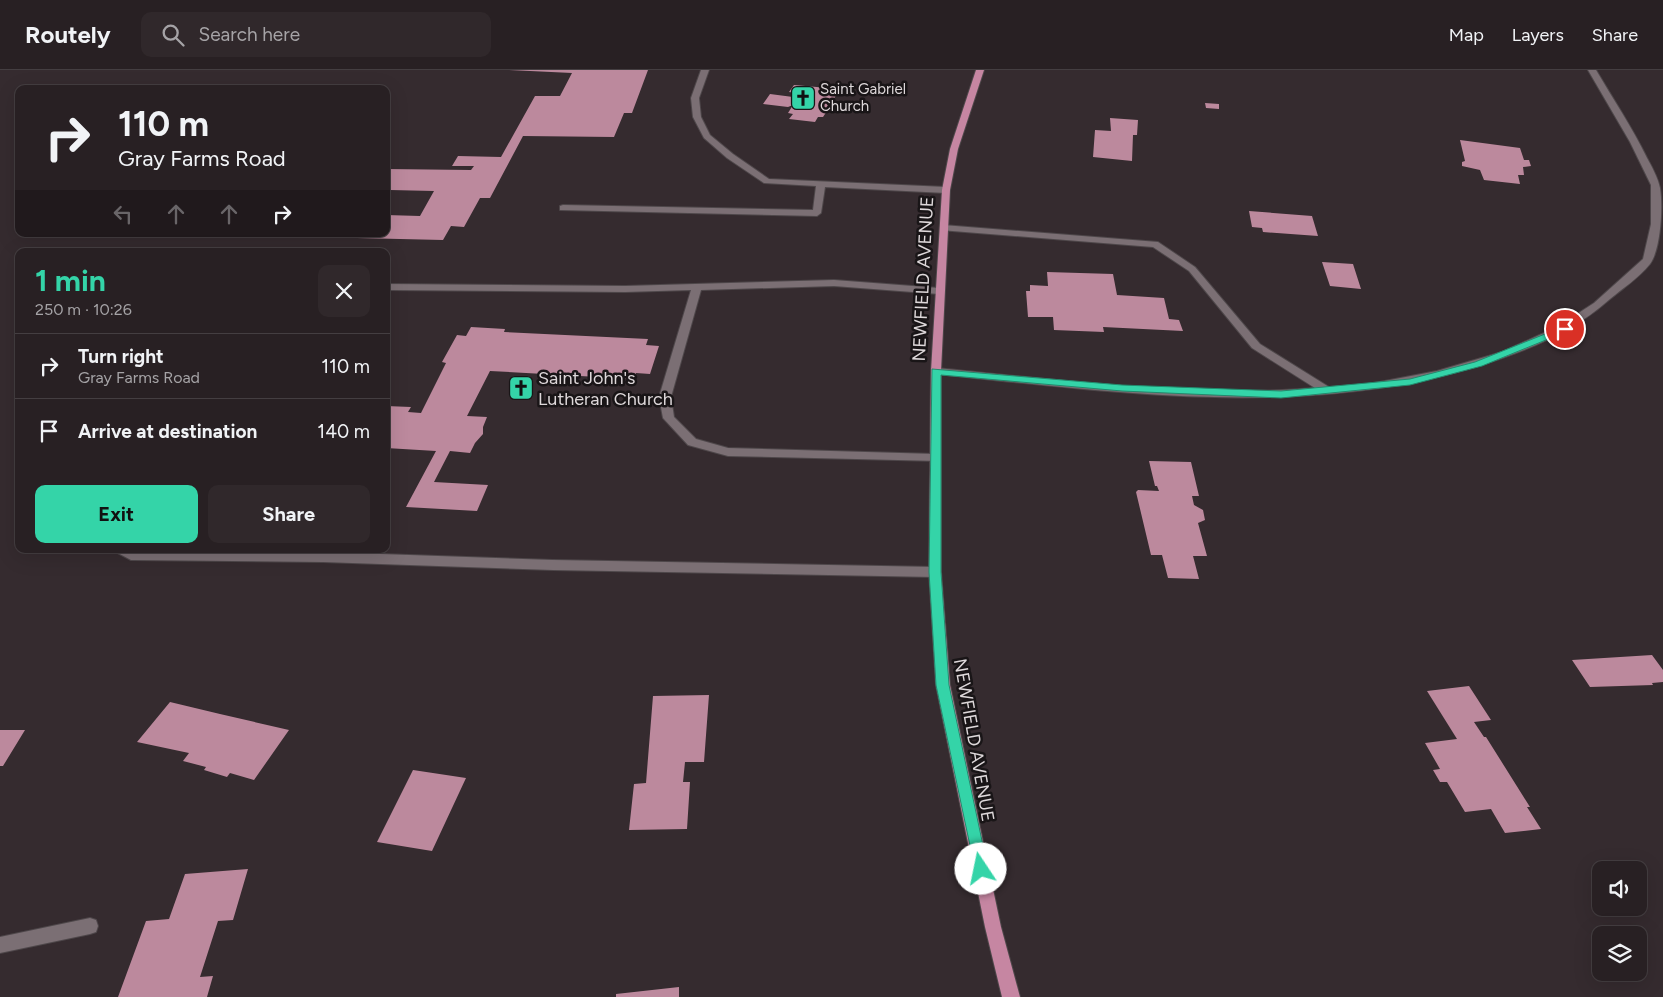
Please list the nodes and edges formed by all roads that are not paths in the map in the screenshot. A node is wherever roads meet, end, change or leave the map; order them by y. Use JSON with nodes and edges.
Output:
{"nodes":[{"id":1,"x":705,"y":70,"type":"edge"},
{"id":2,"x":980,"y":70,"type":"edge"},
{"id":3,"x":1592,"y":70,"type":"edge"},
{"id":4,"x":821,"y":183,"type":"junction"},
{"id":5,"x":1660,"y":188,"type":"edge"},
{"id":6,"x":946,"y":190,"type":"junction"},
{"id":7,"x":563,"y":208,"type":"dead end"},
{"id":8,"x":943,"y":228,"type":"junction"},
{"id":9,"x":390,"y":287,"type":"edge"},
{"id":10,"x":697,"y":287,"type":"junction"},
{"id":11,"x":939,"y":291,"type":"junction"},
{"id":12,"x":936,"y":371,"type":"junction"},
{"id":13,"x":1326,"y":390,"type":"junction"},
{"id":14,"x":935,"y":458,"type":"junction"},
{"id":15,"x":127,"y":553,"type":"edge"},
{"id":16,"x":935,"y":572,"type":"junction"},
{"id":17,"x":90,"y":926,"type":"dead end"},
{"id":18,"x":0,"y":945,"type":"edge"},
{"id":19,"x":1011,"y":997,"type":"edge"}],
"edges":[{"from":1,"to":4,"type":"street"},
{"from":2,"to":6,"type":"main road","name":"NEWFIELD AVENUE"},
{"from":3,"to":5,"type":"street"},
{"from":4,"to":6,"type":"street"},
{"from":4,"to":7,"type":"street"},
{"from":5,"to":13,"type":"street"},
{"from":6,"to":8,"type":"main road","name":"NEWFIELD AVENUE"},
{"from":8,"to":11,"type":"main road","name":"NEWFIELD AVENUE"},
{"from":8,"to":13,"type":"street"},
{"from":9,"to":10,"type":"street"},
{"from":10,"to":11,"type":"street"},
{"from":10,"to":14,"type":"street"},
{"from":11,"to":12,"type":"main road","name":"NEWFIELD AVENUE"},
{"from":12,"to":13,"type":"street"},
{"from":12,"to":14,"type":"main road","name":"NEWFIELD AVENUE"},
{"from":14,"to":16,"type":"main road","name":"NEWFIELD AVENUE"},
{"from":15,"to":16,"type":"street"},
{"from":16,"to":19,"type":"main road","name":"NEWFIELD AVENUE"},
{"from":17,"to":18,"type":"street"}]}
